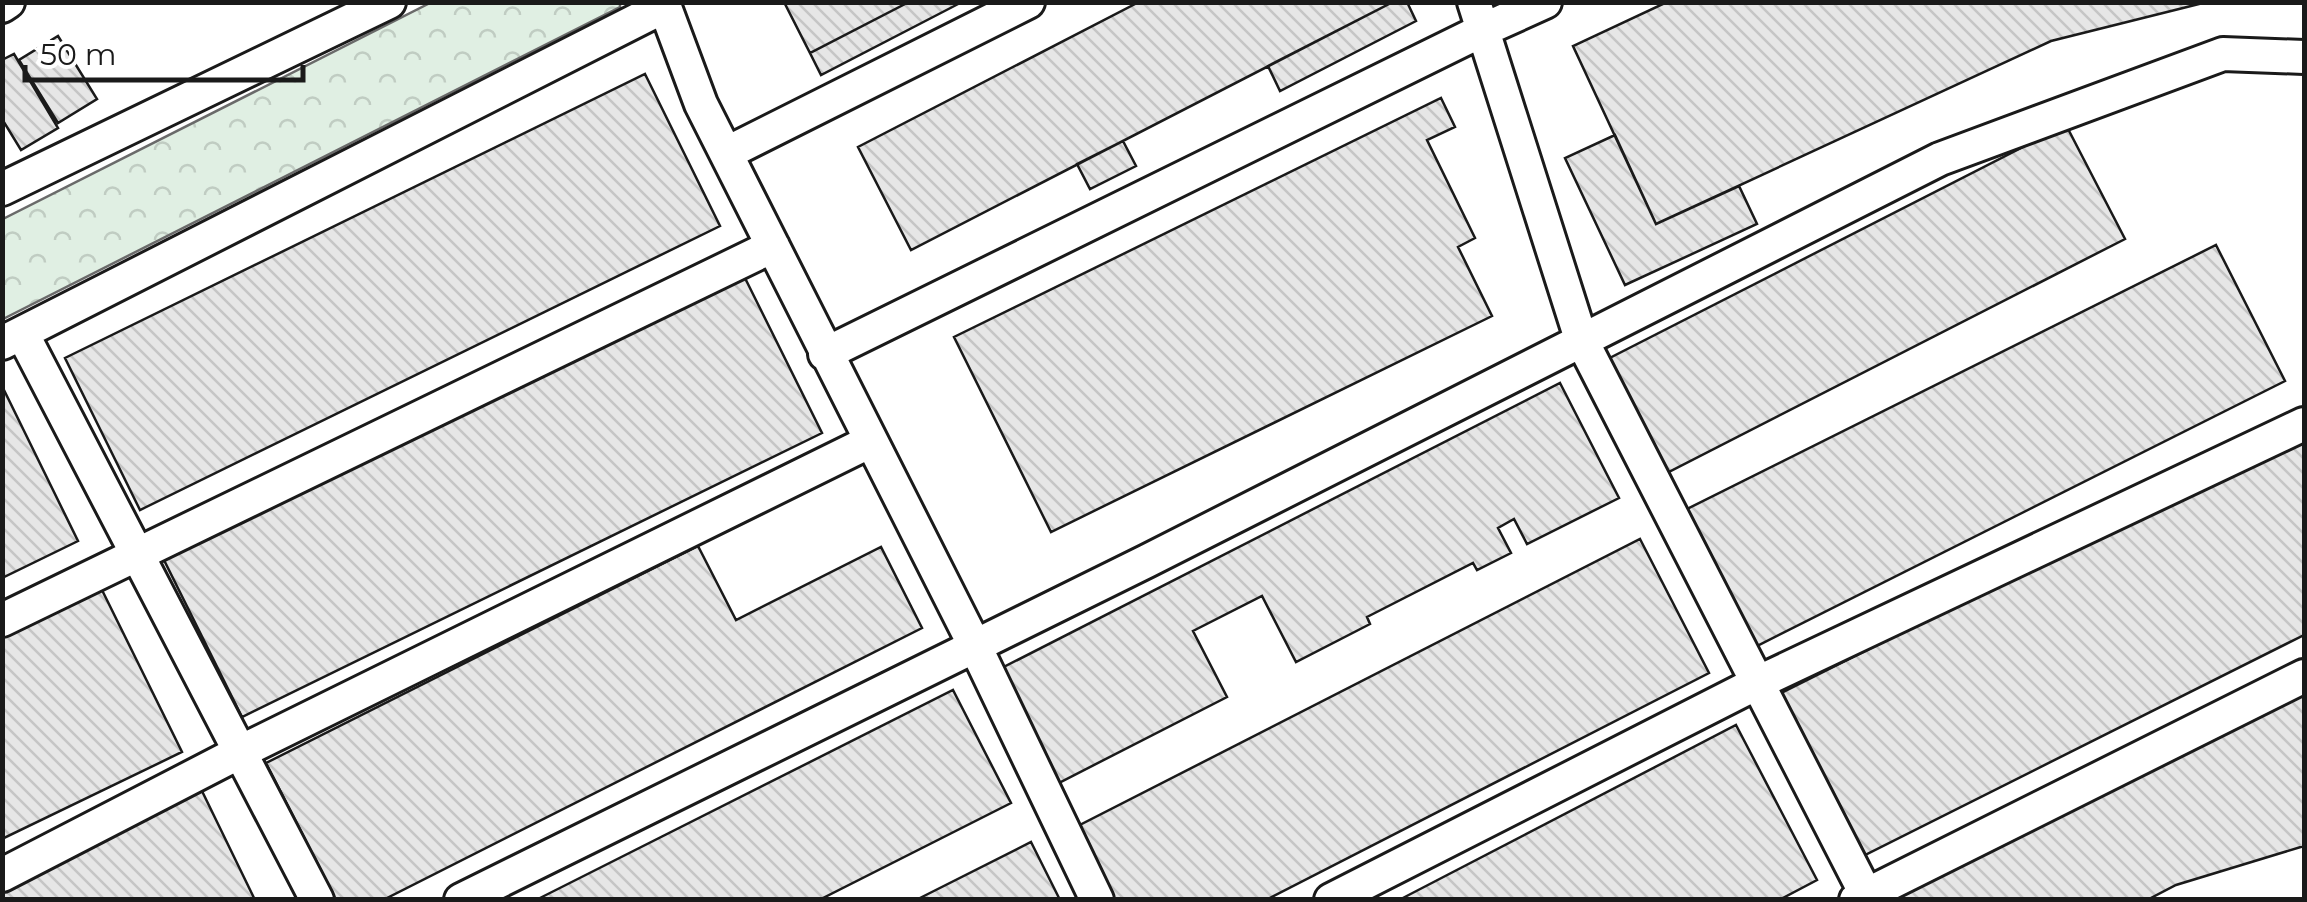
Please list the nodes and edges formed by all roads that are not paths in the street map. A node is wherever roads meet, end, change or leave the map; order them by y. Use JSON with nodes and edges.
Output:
{"nodes":[{"id":1,"x":390,"y":2,"type":"edge"},
{"id":2,"x":1028,"y":2,"type":"edge"},
{"id":3,"x":1545,"y":2,"type":"edge"},
{"id":4,"x":664,"y":4,"type":"edge"},
{"id":5,"x":1478,"y":16,"type":"edge"},
{"id":6,"x":2304,"y":56,"type":"edge"},
{"id":7,"x":726,"y":153,"type":"junction"},
{"id":8,"x":2,"y":188,"type":"edge"},
{"id":9,"x":773,"y":246,"type":"junction"},
{"id":10,"x":12,"y":338,"type":"edge"},
{"id":11,"x":1581,"y":339,"type":"junction"},
{"id":12,"x":825,"y":354,"type":"junction"},
{"id":13,"x":2304,"y":424,"type":"edge"},
{"id":14,"x":871,"y":441,"type":"junction"},
{"id":15,"x":136,"y":552,"type":"junction"},
{"id":16,"x":2,"y":620,"type":"edge"},
{"id":17,"x":974,"y":646,"type":"junction"},
{"id":18,"x":2304,"y":676,"type":"edge"},
{"id":19,"x":1758,"y":683,"type":"junction"},
{"id":20,"x":240,"y":752,"type":"junction"},
{"id":21,"x":2,"y":876,"type":"edge"},
{"id":22,"x":1864,"y":898,"type":"edge"},
{"id":23,"x":317,"y":900,"type":"edge"},
{"id":24,"x":460,"y":900,"type":"edge"},
{"id":25,"x":1097,"y":900,"type":"edge"},
{"id":26,"x":1331,"y":900,"type":"edge"}],
"edges":[{"from":1,"to":8,"type":"street"},
{"from":2,"to":7,"type":"street"},
{"from":3,"to":5,"type":"street"},
{"from":4,"to":7,"type":"street"},
{"from":4,"to":10,"type":"street"},
{"from":5,"to":11,"type":"street"},
{"from":5,"to":12,"type":"street"},
{"from":6,"to":11,"type":"street"},
{"from":7,"to":9,"type":"street"},
{"from":9,"to":12,"type":"street"},
{"from":9,"to":15,"type":"street"},
{"from":10,"to":15,"type":"street"},
{"from":11,"to":17,"type":"street"},
{"from":11,"to":19,"type":"street"},
{"from":12,"to":14,"type":"street"},
{"from":13,"to":19,"type":"street"},
{"from":14,"to":17,"type":"street"},
{"from":14,"to":20,"type":"street"},
{"from":15,"to":16,"type":"street"},
{"from":15,"to":20,"type":"street"},
{"from":17,"to":24,"type":"street"},
{"from":17,"to":25,"type":"street"},
{"from":18,"to":22,"type":"street"},
{"from":19,"to":22,"type":"street"},
{"from":19,"to":26,"type":"street"},
{"from":20,"to":21,"type":"street"},
{"from":20,"to":23,"type":"street"}]}
